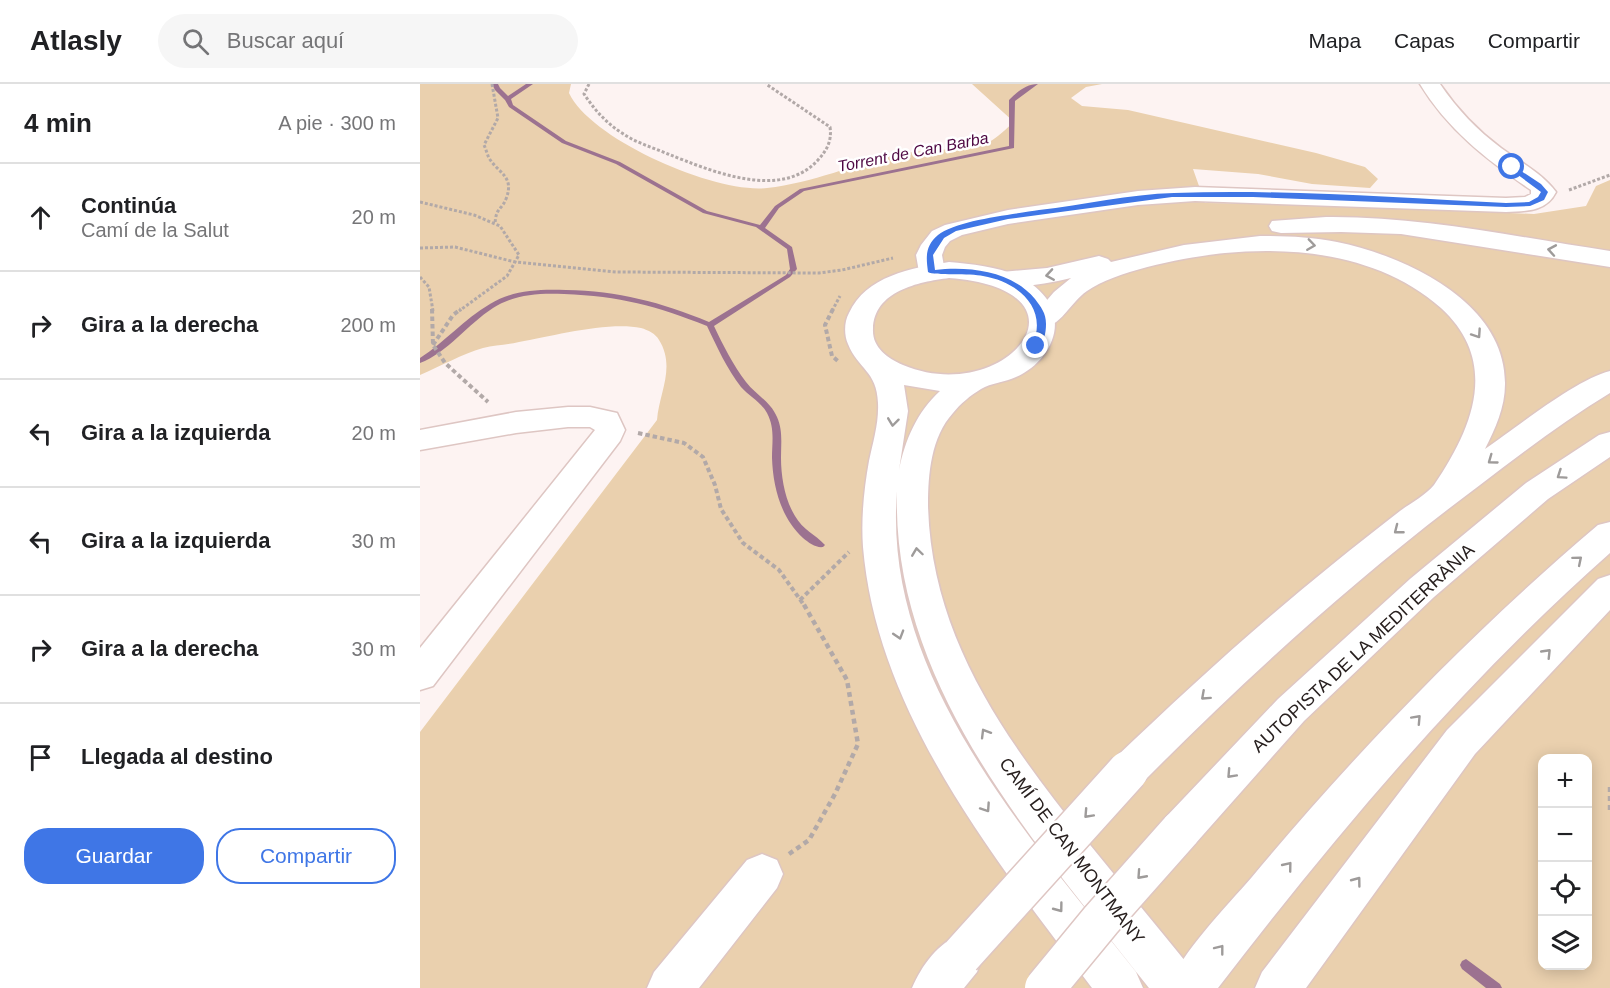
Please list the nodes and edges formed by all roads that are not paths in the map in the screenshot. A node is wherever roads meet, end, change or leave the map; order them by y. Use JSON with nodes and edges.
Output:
{"nodes":[{"id":1,"x":1430,"y":84,"type":"edge"},
{"id":2,"x":1610,"y":259,"type":"edge"},
{"id":3,"x":930,"y":263,"type":"junction"},
{"id":4,"x":999,"y":278,"type":"junction"},
{"id":5,"x":1043,"y":321,"type":"junction"},
{"id":6,"x":881,"y":366,"type":"junction"},
{"id":7,"x":1610,"y":380,"type":"edge"},
{"id":8,"x":973,"y":381,"type":"junction"},
{"id":9,"x":420,"y":440,"type":"edge"},
{"id":10,"x":1610,"y":442,"type":"edge"},
{"id":11,"x":1444,"y":494,"type":"junction"},
{"id":12,"x":1610,"y":534,"type":"edge"},
{"id":13,"x":1610,"y":588,"type":"edge"},
{"id":14,"x":420,"y":675,"type":"edge"},
{"id":15,"x":762,"y":874,"type":"road end"},
{"id":16,"x":948,"y":972,"type":"edge"},
{"id":17,"x":1288,"y":975,"type":"edge"},
{"id":18,"x":670,"y":988,"type":"edge"},
{"id":19,"x":1045,"y":988,"type":"edge"},
{"id":20,"x":1120,"y":988,"type":"edge"},
{"id":21,"x":1178,"y":988,"type":"edge"},
{"id":22,"x":1190,"y":988,"type":"edge"}],
"edges":[{"from":1,"to":3,"type":"main road"},
{"from":2,"to":4,"type":"main road","one_way":true},
{"from":3,"to":4,"type":"main road"},
{"from":3,"to":6,"type":"main road"},
{"from":4,"to":5,"type":"main road"},
{"from":5,"to":8,"type":"main road"},
{"from":5,"to":11,"type":"main road","one_way":true},
{"from":6,"to":8,"type":"main road"},
{"from":6,"to":20,"type":"main road","one_way":true},
{"from":7,"to":11,"type":"main road","one_way":true},
{"from":21,"to":8,"type":"main road","name":"CAMÍ DE CAN MONTMANY","one_way":true},
{"from":9,"to":14,"type":"main road"},
{"from":10,"to":19,"type":"main road","name":"AUTOPISTA DE LA MEDITERRÀNIA","one_way":true,"bridge":true},
{"from":11,"to":16,"type":"main road","one_way":true,"bridge":true},
{"from":22,"to":12,"type":"main road","one_way":true},
{"from":17,"to":13,"type":"main road","one_way":true},
{"from":15,"to":18,"type":"main road"}]}
